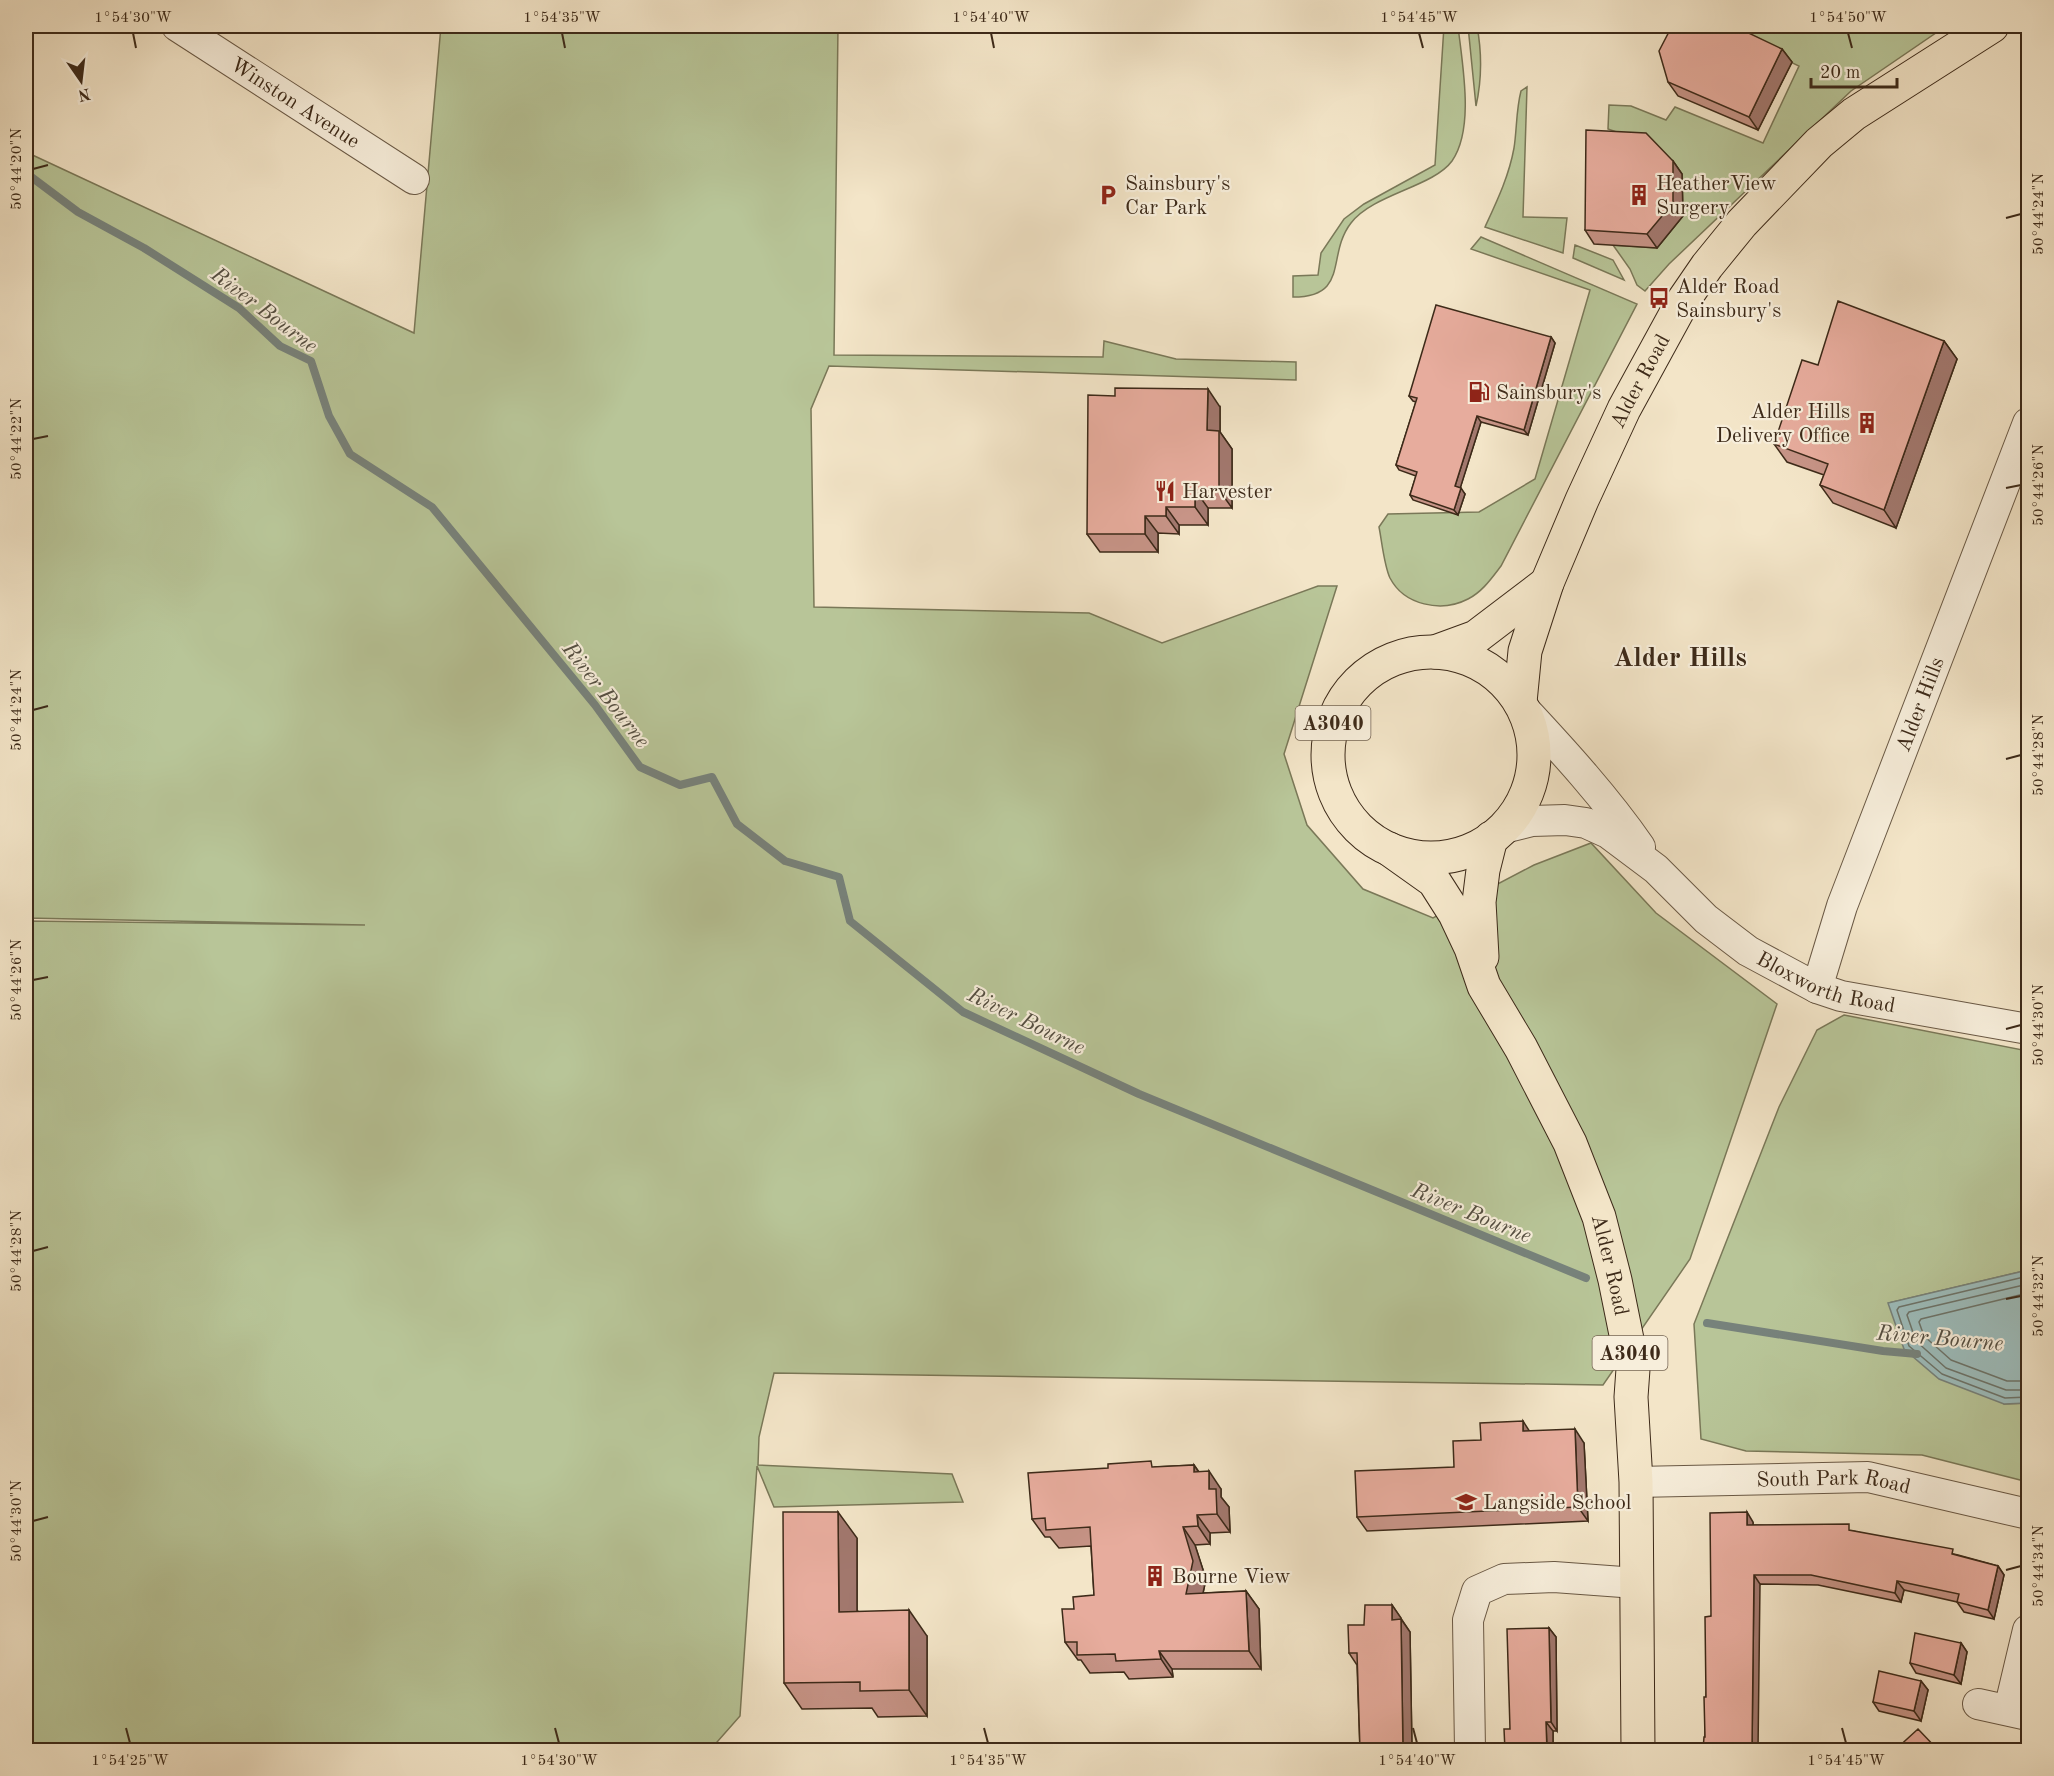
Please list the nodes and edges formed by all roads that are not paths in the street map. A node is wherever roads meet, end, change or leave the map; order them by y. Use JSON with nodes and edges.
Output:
{"nodes":[{"id":1,"x":177,"y":26,"type":"edge"},
{"id":2,"x":1992,"y":26,"type":"edge"},
{"id":3,"x":414,"y":179,"type":"dead end"},
{"id":4,"x":2028,"y":423,"type":"edge"},
{"id":5,"x":1547,"y":583,"type":"junction"},
{"id":6,"x":1435,"y":652,"type":"junction"},
{"id":7,"x":1522,"y":706,"type":"junction"},
{"id":8,"x":1498,"y":833,"type":"junction"},
{"id":9,"x":1389,"y":849,"type":"junction"},
{"id":10,"x":1656,"y":869,"type":"junction"},
{"id":11,"x":1484,"y":986,"type":"junction"},
{"id":12,"x":1818,"y":988,"type":"junction"},
{"id":13,"x":2028,"y":1029,"type":"edge"},
{"id":14,"x":1636,"y":1482,"type":"junction"},
{"id":15,"x":2028,"y":1514,"type":"edge"},
{"id":16,"x":1636,"y":1583,"type":"junction"},
{"id":17,"x":2028,"y":1630,"type":"edge"},
{"id":18,"x":1978,"y":1704,"type":"dead end"},
{"id":19,"x":2019,"y":1713,"type":"edge"},
{"id":20,"x":1470,"y":1750,"type":"edge"},
{"id":21,"x":1638,"y":1750,"type":"edge"}],
"edges":[{"from":1,"to":3,"type":"street","name":"Winston Avenue"},
{"from":2,"to":5,"type":"main road","name":"Alder Road","number":"A3040"},
{"from":4,"to":12,"type":"street","name":"Alder Hills"},
{"from":5,"to":6,"type":"main road","name":"Alder Road","number":"A3040"},
{"from":5,"to":7,"type":"main road","name":"Alder Road","number":"A3040"},
{"from":6,"to":7,"type":"main road","number":"A3040"},
{"from":6,"to":9,"type":"main road","number":"A3040"},
{"from":7,"to":8,"type":"main road","number":"A3040"},
{"from":7,"to":10,"type":"street","name":"Bloxworth Road"},
{"from":8,"to":9,"type":"main road","number":"A3040"},
{"from":8,"to":10,"type":"street","name":"Bloxworth Road"},
{"from":8,"to":11,"type":"main road","name":"Alder Road","number":"A3040"},
{"from":9,"to":11,"type":"main road","name":"Alder Road","number":"A3040"},
{"from":10,"to":12,"type":"street","name":"Bloxworth Road"},
{"from":11,"to":14,"type":"main road","name":"Alder Road","number":"A3040"},
{"from":12,"to":13,"type":"street","name":"Bloxworth Road"},
{"from":14,"to":15,"type":"street","name":"South Park Road"},
{"from":14,"to":16,"type":"main road","name":"Alder Road","number":"A3040"},
{"from":16,"to":20,"type":"street"},
{"from":16,"to":21,"type":"main road","name":"Alder Road","number":"A3040"},
{"from":17,"to":19,"type":"street"},
{"from":18,"to":19,"type":"street"}]}
